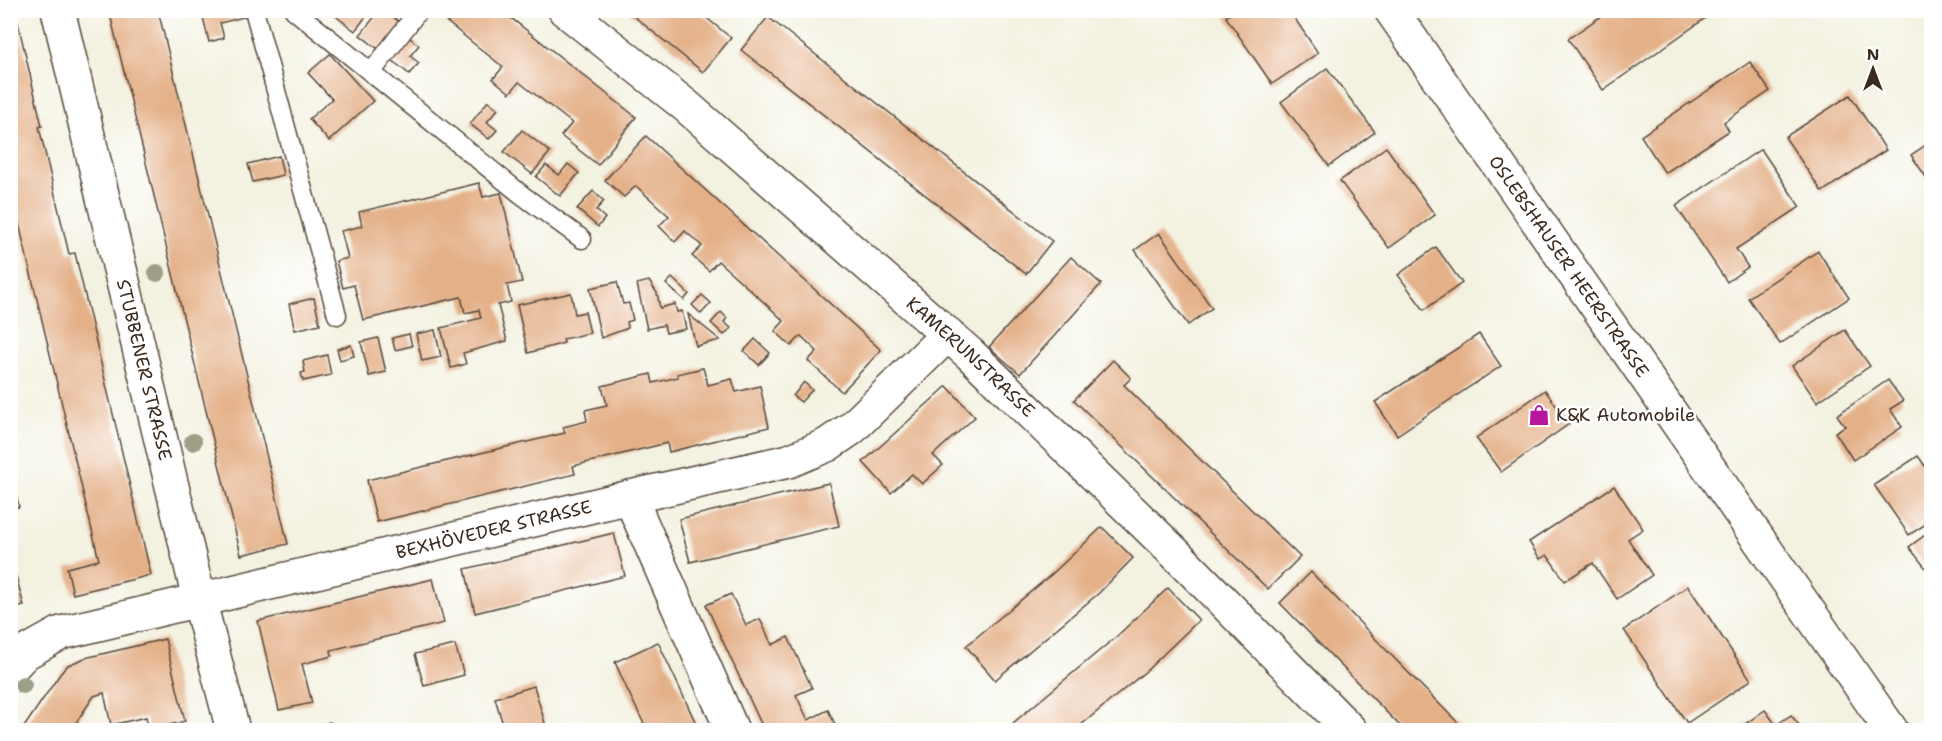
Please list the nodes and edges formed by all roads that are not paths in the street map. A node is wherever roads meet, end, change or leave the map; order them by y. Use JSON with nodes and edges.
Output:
{"nodes":[{"id":1,"x":58,"y":10,"type":"edge"},
{"id":2,"x":254,"y":10,"type":"edge"},
{"id":3,"x":294,"y":10,"type":"edge"},
{"id":4,"x":419,"y":10,"type":"edge"},
{"id":5,"x":565,"y":10,"type":"edge"},
{"id":6,"x":1391,"y":10,"type":"edge"},
{"id":7,"x":371,"y":73,"type":"junction"},
{"id":8,"x":582,"y":239,"type":"dead end"},
{"id":9,"x":337,"y":315,"type":"dead end"},
{"id":10,"x":948,"y":334,"type":"junction"},
{"id":11,"x":630,"y":497,"type":"junction"},
{"id":12,"x":199,"y":599,"type":"junction"},
{"id":13,"x":10,"y":669,"type":"edge"},
{"id":14,"x":232,"y":730,"type":"edge"},
{"id":15,"x":732,"y":730,"type":"edge"},
{"id":16,"x":1350,"y":730,"type":"edge"},
{"id":17,"x":1891,"y":730,"type":"edge"}],
"edges":[{"from":1,"to":12,"type":"street","name":"STUBBENER STRASSE"},
{"from":2,"to":9,"type":"lane"},
{"from":3,"to":7,"type":"lane"},
{"from":4,"to":7,"type":"lane"},
{"from":5,"to":10,"type":"street","name":"KAMERUNSTRASSE"},
{"from":6,"to":17,"type":"street","name":"OSLEBSHAUSER HEERSTRASSE"},
{"from":7,"to":8,"type":"lane"},
{"from":10,"to":11,"type":"street","name":"BEXHÖVEDER STRASSE"},
{"from":10,"to":16,"type":"street","name":"KAMERUNSTRASSE"},
{"from":11,"to":12,"type":"street","name":"BEXHÖVEDER STRASSE"},
{"from":11,"to":15,"type":"street"},
{"from":12,"to":13,"type":"street","name":"BEXHÖVEDER STRASSE"},
{"from":12,"to":14,"type":"street","name":"STUBBENER STRASSE"}]}
